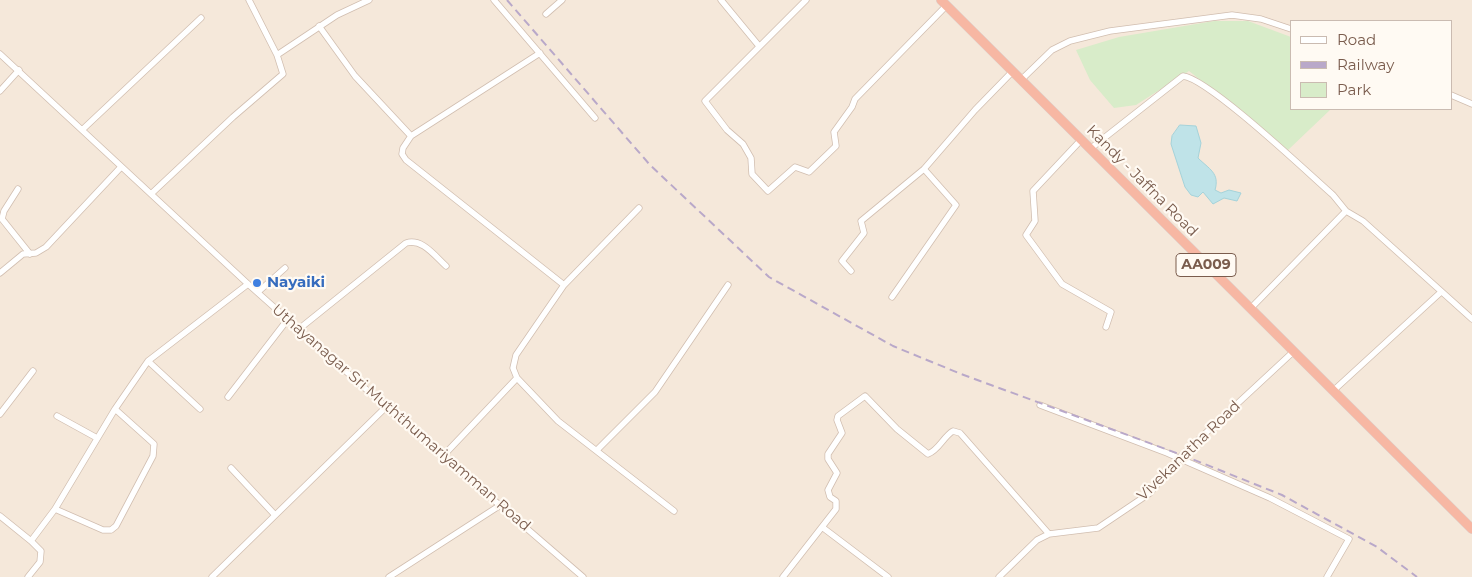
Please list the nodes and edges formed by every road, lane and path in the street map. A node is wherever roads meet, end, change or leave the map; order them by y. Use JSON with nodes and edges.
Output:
{"nodes":[{"id":1,"x":249,"y":0,"type":"edge"},
{"id":2,"x":369,"y":0,"type":"edge"},
{"id":3,"x":494,"y":0,"type":"edge"},
{"id":4,"x":562,"y":0,"type":"edge"},
{"id":5,"x":721,"y":0,"type":"edge"},
{"id":6,"x":806,"y":0,"type":"edge"},
{"id":7,"x":944,"y":3,"type":"edge"},
{"id":8,"x":546,"y":14,"type":"dead end"},
{"id":9,"x":201,"y":18,"type":"dead end"},
{"id":10,"x":319,"y":26,"type":"junction"},
{"id":11,"x":1290,"y":29,"type":"edge"},
{"id":12,"x":759,"y":46,"type":"junction"},
{"id":13,"x":540,"y":53,"type":"junction"},
{"id":14,"x":0,"y":54,"type":"edge"},
{"id":15,"x":277,"y":55,"type":"junction"},
{"id":16,"x":19,"y":70,"type":"junction"},
{"id":17,"x":1013,"y":71,"type":"junction"},
{"id":18,"x":1021,"y":80,"type":"junction"},
{"id":19,"x":0,"y":91,"type":"edge"},
{"id":20,"x":1452,"y":96,"type":"edge"},
{"id":21,"x":1472,"y":104,"type":"edge"},
{"id":22,"x":595,"y":118,"type":"dead end"},
{"id":23,"x":82,"y":130,"type":"junction"},
{"id":24,"x":412,"y":136,"type":"junction"},
{"id":25,"x":1081,"y":140,"type":"junction"},
{"id":26,"x":1090,"y":149,"type":"junction"},
{"id":27,"x":121,"y":167,"type":"junction"},
{"id":28,"x":924,"y":169,"type":"junction"},
{"id":29,"x":18,"y":189,"type":"dead end"},
{"id":30,"x":151,"y":194,"type":"junction"},
{"id":31,"x":639,"y":208,"type":"dead end"},
{"id":32,"x":1346,"y":211,"type":"junction"},
{"id":33,"x":30,"y":254,"type":"junction"},
{"id":34,"x":446,"y":266,"type":"dead end"},
{"id":35,"x":285,"y":268,"type":"dead end"},
{"id":36,"x":851,"y":272,"type":"dead end"},
{"id":37,"x":0,"y":273,"type":"edge"},
{"id":38,"x":248,"y":284,"type":"junction"},
{"id":39,"x":564,"y":285,"type":"junction"},
{"id":40,"x":728,"y":285,"type":"dead end"},
{"id":41,"x":258,"y":292,"type":"junction"},
{"id":42,"x":1440,"y":292,"type":"junction"},
{"id":43,"x":892,"y":297,"type":"dead end"},
{"id":44,"x":1250,"y":308,"type":"junction"},
{"id":45,"x":288,"y":319,"type":"junction"},
{"id":46,"x":1472,"y":319,"type":"edge"},
{"id":47,"x":1106,"y":327,"type":"dead end"},
{"id":48,"x":299,"y":330,"type":"junction"},
{"id":49,"x":1293,"y":352,"type":"junction"},
{"id":50,"x":148,"y":362,"type":"junction"},
{"id":51,"x":33,"y":371,"type":"dead end"},
{"id":52,"x":517,"y":378,"type":"junction"},
{"id":53,"x":1332,"y":391,"type":"junction"},
{"id":54,"x":228,"y":397,"type":"dead end"},
{"id":55,"x":1040,"y":405,"type":"dead end"},
{"id":56,"x":386,"y":407,"type":"junction"},
{"id":57,"x":115,"y":409,"type":"junction"},
{"id":58,"x":200,"y":410,"type":"dead end"},
{"id":59,"x":0,"y":414,"type":"edge"},
{"id":60,"x":57,"y":416,"type":"dead end"},
{"id":61,"x":98,"y":438,"type":"junction"},
{"id":62,"x":598,"y":450,"type":"junction"},
{"id":63,"x":442,"y":456,"type":"junction"},
{"id":64,"x":1179,"y":459,"type":"junction"},
{"id":65,"x":231,"y":468,"type":"dead end"},
{"id":66,"x":500,"y":506,"type":"junction"},
{"id":67,"x":55,"y":508,"type":"junction"},
{"id":68,"x":674,"y":511,"type":"dead end"},
{"id":69,"x":275,"y":515,"type":"junction"},
{"id":70,"x":0,"y":516,"type":"edge"},
{"id":71,"x":822,"y":527,"type":"junction"},
{"id":72,"x":1472,"y":529,"type":"edge"},
{"id":73,"x":1049,"y":534,"type":"junction"},
{"id":74,"x":31,"y":541,"type":"junction"},
{"id":75,"x":28,"y":577,"type":"edge"},
{"id":76,"x":212,"y":577,"type":"edge"},
{"id":77,"x":389,"y":577,"type":"edge"},
{"id":78,"x":583,"y":577,"type":"edge"},
{"id":79,"x":782,"y":577,"type":"edge"},
{"id":80,"x":888,"y":577,"type":"edge"},
{"id":81,"x":999,"y":577,"type":"edge"},
{"id":82,"x":1327,"y":577,"type":"edge"}],
"edges":[{"from":1,"to":15,"type":"street"},
{"from":2,"to":10,"type":"street"},
{"from":3,"to":13,"type":"street"},
{"from":4,"to":8,"type":"street"},
{"from":5,"to":12,"type":"street"},
{"from":6,"to":12,"type":"street"},
{"from":7,"to":12,"type":"street"},
{"from":7,"to":17,"type":"highway","name":"Kandy - Jaffna Road","number":"AA009"},
{"from":9,"to":23,"type":"street"},
{"from":10,"to":15,"type":"street"},
{"from":10,"to":24,"type":"street"},
{"from":11,"to":18,"type":"street"},
{"from":13,"to":22,"type":"street"},
{"from":13,"to":24,"type":"street"},
{"from":14,"to":16,"type":"street","name":"Uthayanagar Sri Muththumariyamman Road"},
{"from":15,"to":30,"type":"street"},
{"from":16,"to":19,"type":"street"},
{"from":16,"to":23,"type":"street","name":"Uthayanagar Sri Muththumariyamman Road"},
{"from":17,"to":18,"type":"highway","name":"Kandy - Jaffna Road","number":"AA009"},
{"from":17,"to":28,"type":"street"},
{"from":18,"to":25,"type":"highway","name":"Kandy - Jaffna Road","number":"AA009"},
{"from":20,"to":21,"type":"street"},
{"from":23,"to":27,"type":"street","name":"Uthayanagar Sri Muththumariyamman Road"},
{"from":24,"to":39,"type":"street"},
{"from":25,"to":26,"type":"highway","name":"Kandy - Jaffna Road","number":"AA009"},
{"from":25,"to":47,"type":"street"},
{"from":26,"to":32,"type":"street"},
{"from":26,"to":44,"type":"highway","name":"Kandy - Jaffna Road","number":"AA009"},
{"from":27,"to":30,"type":"street","name":"Uthayanagar Sri Muththumariyamman Road"},
{"from":27,"to":33,"type":"street"},
{"from":28,"to":36,"type":"street"},
{"from":28,"to":43,"type":"street"},
{"from":29,"to":33,"type":"street"},
{"from":30,"to":38,"type":"street","name":"Uthayanagar Sri Muththumariyamman Road"},
{"from":31,"to":39,"type":"street"},
{"from":32,"to":42,"type":"street"},
{"from":32,"to":44,"type":"street"},
{"from":33,"to":37,"type":"street"},
{"from":34,"to":48,"type":"street"},
{"from":35,"to":41,"type":"street"},
{"from":38,"to":41,"type":"street","name":"Uthayanagar Sri Muththumariyamman Road"},
{"from":38,"to":50,"type":"street"},
{"from":39,"to":52,"type":"street"},
{"from":40,"to":62,"type":"street"},
{"from":41,"to":45,"type":"street","name":"Uthayanagar Sri Muththumariyamman Road"},
{"from":42,"to":46,"type":"street"},
{"from":42,"to":53,"type":"street"},
{"from":44,"to":49,"type":"highway","name":"Kandy - Jaffna Road","number":"AA009"},
{"from":45,"to":48,"type":"street","name":"Uthayanagar Sri Muththumariyamman Road"},
{"from":45,"to":54,"type":"street"},
{"from":48,"to":56,"type":"street","name":"Uthayanagar Sri Muththumariyamman Road"},
{"from":49,"to":53,"type":"highway","name":"Kandy - Jaffna Road","number":"AA009"},
{"from":49,"to":64,"type":"street","name":"Vivekanatha Road"},
{"from":50,"to":57,"type":"street"},
{"from":50,"to":58,"type":"street"},
{"from":51,"to":59,"type":"street"},
{"from":52,"to":62,"type":"street"},
{"from":52,"to":63,"type":"street"},
{"from":53,"to":72,"type":"highway","name":"Kandy - Jaffna Road","number":"AA009"},
{"from":55,"to":64,"type":"street"},
{"from":56,"to":63,"type":"street","name":"Uthayanagar Sri Muththumariyamman Road"},
{"from":56,"to":69,"type":"street"},
{"from":57,"to":61,"type":"street"},
{"from":57,"to":67,"type":"street"},
{"from":60,"to":61,"type":"street"},
{"from":61,"to":67,"type":"street"},
{"from":62,"to":68,"type":"street"},
{"from":63,"to":66,"type":"street","name":"Uthayanagar Sri Muththumariyamman Road"},
{"from":64,"to":73,"type":"street","name":"Vivekanatha Road"},
{"from":64,"to":82,"type":"street"},
{"from":65,"to":69,"type":"street"},
{"from":66,"to":77,"type":"street"},
{"from":66,"to":78,"type":"street","name":"Uthayanagar Sri Muththumariyamman Road"},
{"from":67,"to":74,"type":"street"},
{"from":69,"to":76,"type":"street"},
{"from":70,"to":74,"type":"street"},
{"from":71,"to":73,"type":"street"},
{"from":71,"to":79,"type":"street"},
{"from":71,"to":80,"type":"street"},
{"from":73,"to":81,"type":"street","name":"Vivekanatha Road"},
{"from":74,"to":75,"type":"street"}]}
